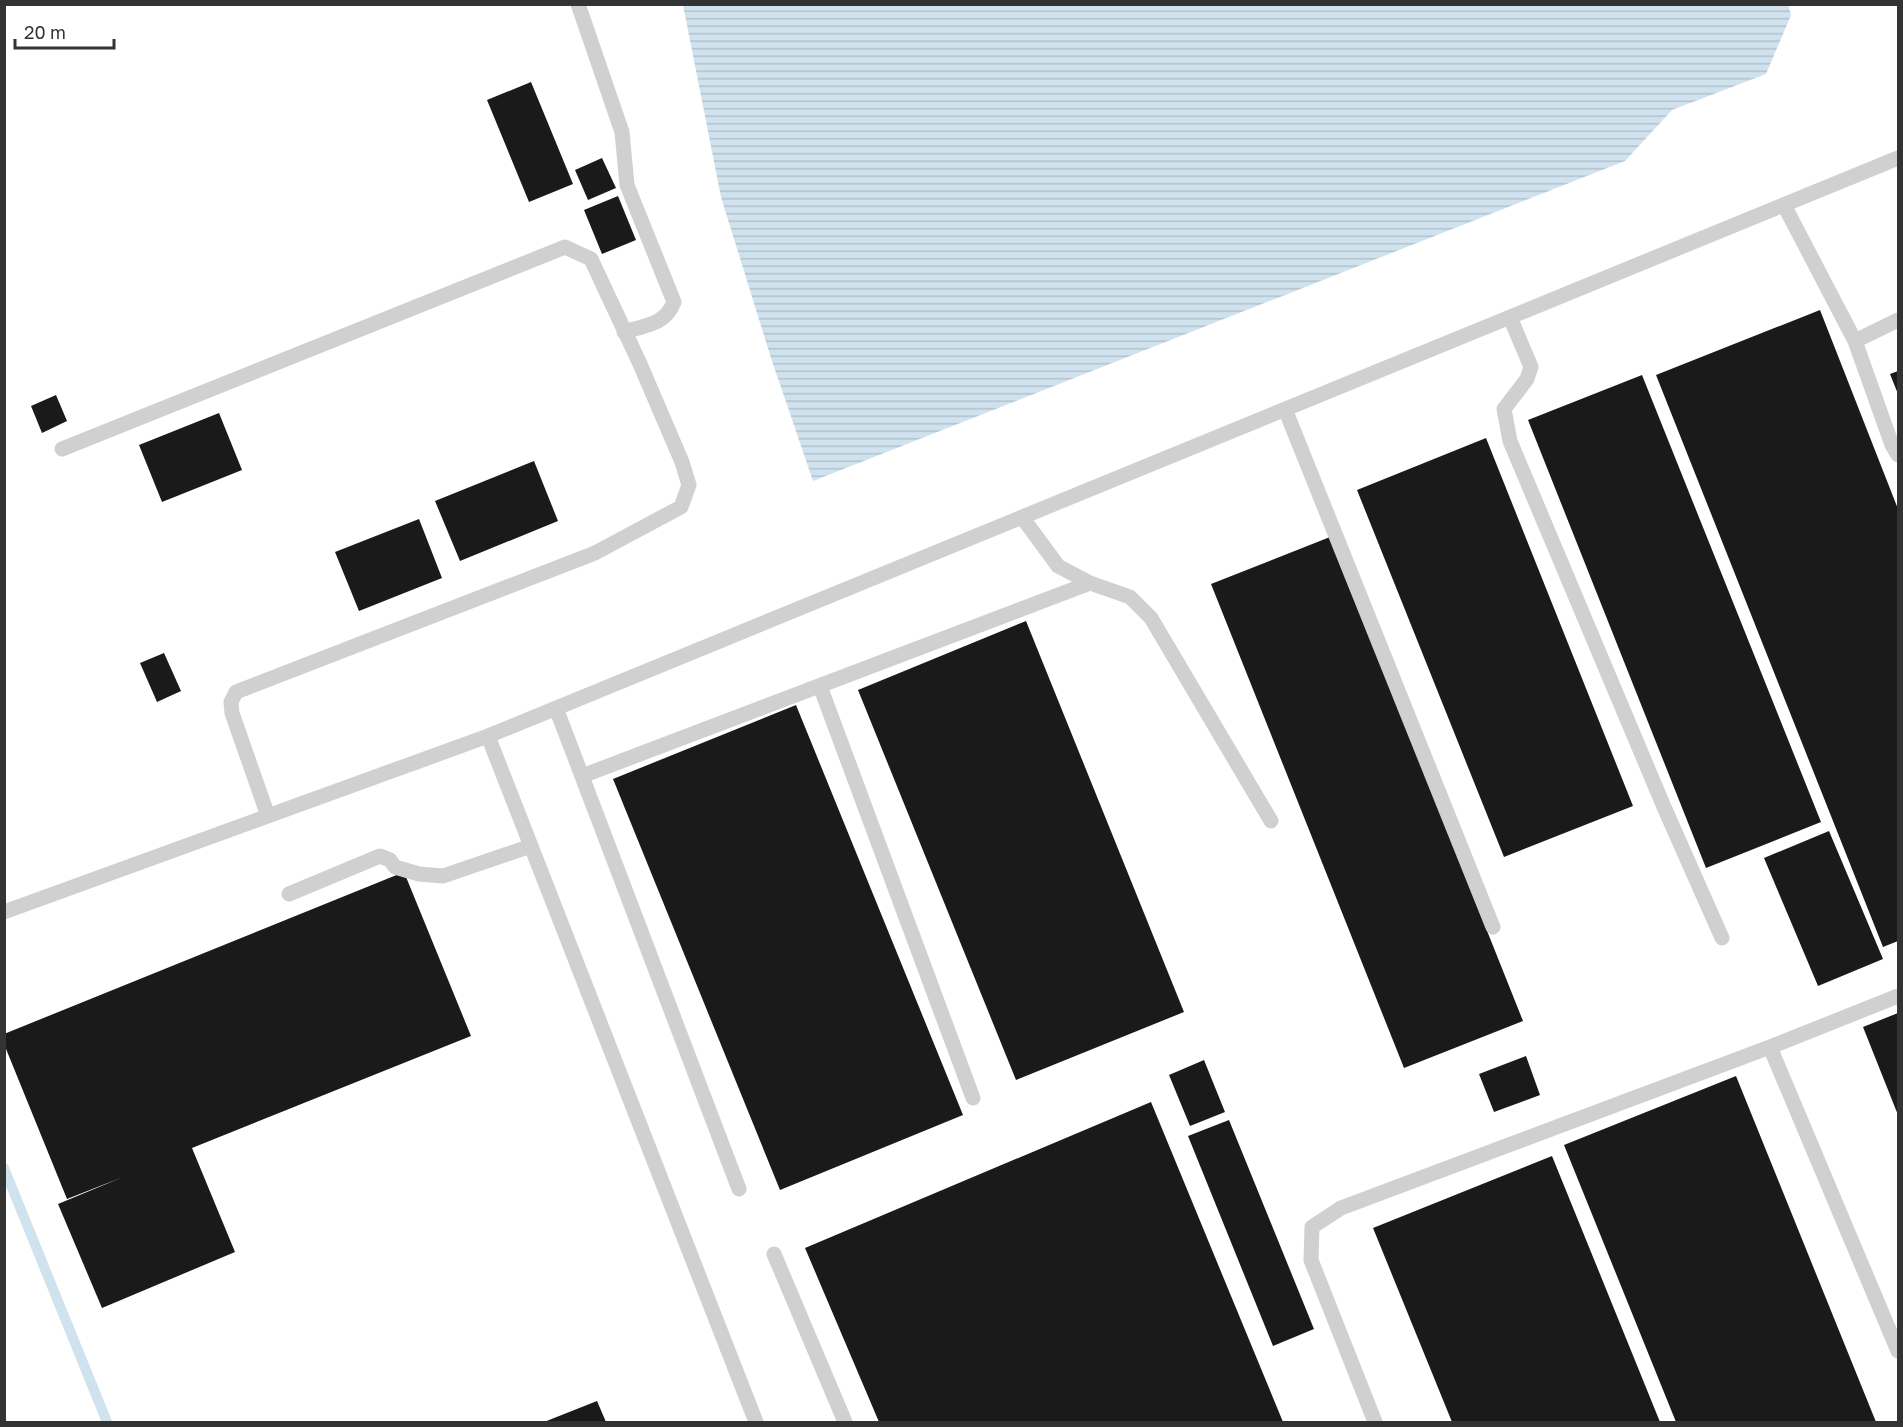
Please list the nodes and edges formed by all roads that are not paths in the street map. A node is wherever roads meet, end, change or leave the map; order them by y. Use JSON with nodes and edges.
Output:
{"nodes":[{"id":1,"x":578,"y":4,"type":"edge"},
{"id":2,"x":1899,"y":158,"type":"edge"},
{"id":3,"x":1784,"y":205,"type":"junction"},
{"id":4,"x":1510,"y":317,"type":"junction"},
{"id":5,"x":1899,"y":320,"type":"edge"},
{"id":6,"x":624,"y":332,"type":"junction"},
{"id":7,"x":1855,"y":341,"type":"junction"},
{"id":8,"x":1285,"y":409,"type":"junction"},
{"id":9,"x":62,"y":449,"type":"dead end"},
{"id":10,"x":1899,"y":455,"type":"edge"},
{"id":11,"x":1022,"y":517,"type":"junction"},
{"id":12,"x":1090,"y":583,"type":"junction"},
{"id":13,"x":820,"y":686,"type":"junction"},
{"id":14,"x":556,"y":708,"type":"junction"},
{"id":15,"x":488,"y":736,"type":"junction"},
{"id":16,"x":582,"y":776,"type":"junction"},
{"id":17,"x":268,"y":816,"type":"junction"},
{"id":18,"x":1271,"y":821,"type":"dead end"},
{"id":19,"x":531,"y":846,"type":"junction"},
{"id":20,"x":289,"y":894,"type":"dead end"},
{"id":21,"x":4,"y":912,"type":"edge"},
{"id":22,"x":1493,"y":927,"type":"dead end"},
{"id":23,"x":1722,"y":938,"type":"dead end"},
{"id":24,"x":1899,"y":996,"type":"edge"},
{"id":25,"x":1770,"y":1047,"type":"junction"},
{"id":26,"x":973,"y":1098,"type":"dead end"},
{"id":27,"x":739,"y":1189,"type":"dead end"},
{"id":28,"x":774,"y":1254,"type":"dead end"},
{"id":29,"x":1899,"y":1351,"type":"edge"},
{"id":30,"x":756,"y":1422,"type":"edge"},
{"id":31,"x":844,"y":1422,"type":"edge"},
{"id":32,"x":1374,"y":1422,"type":"edge"}],
"edges":[{"from":1,"to":6,"type":"lane"},
{"from":2,"to":3,"type":"lane"},
{"from":3,"to":4,"type":"lane"},
{"from":3,"to":7,"type":"lane"},
{"from":4,"to":8,"type":"lane"},
{"from":4,"to":23,"type":"lane"},
{"from":5,"to":7,"type":"lane"},
{"from":6,"to":9,"type":"lane"},
{"from":6,"to":17,"type":"lane"},
{"from":7,"to":10,"type":"lane"},
{"from":8,"to":11,"type":"lane"},
{"from":8,"to":22,"type":"lane"},
{"from":11,"to":12,"type":"lane"},
{"from":11,"to":14,"type":"lane"},
{"from":12,"to":13,"type":"lane"},
{"from":12,"to":18,"type":"lane"},
{"from":13,"to":16,"type":"lane"},
{"from":13,"to":26,"type":"lane"},
{"from":14,"to":15,"type":"lane"},
{"from":14,"to":16,"type":"lane"},
{"from":15,"to":17,"type":"lane"},
{"from":15,"to":19,"type":"lane"},
{"from":16,"to":27,"type":"lane"},
{"from":17,"to":21,"type":"lane"},
{"from":19,"to":20,"type":"lane"},
{"from":19,"to":30,"type":"lane"},
{"from":24,"to":25,"type":"lane"},
{"from":25,"to":29,"type":"lane"},
{"from":25,"to":32,"type":"lane"},
{"from":28,"to":31,"type":"lane"}]}
